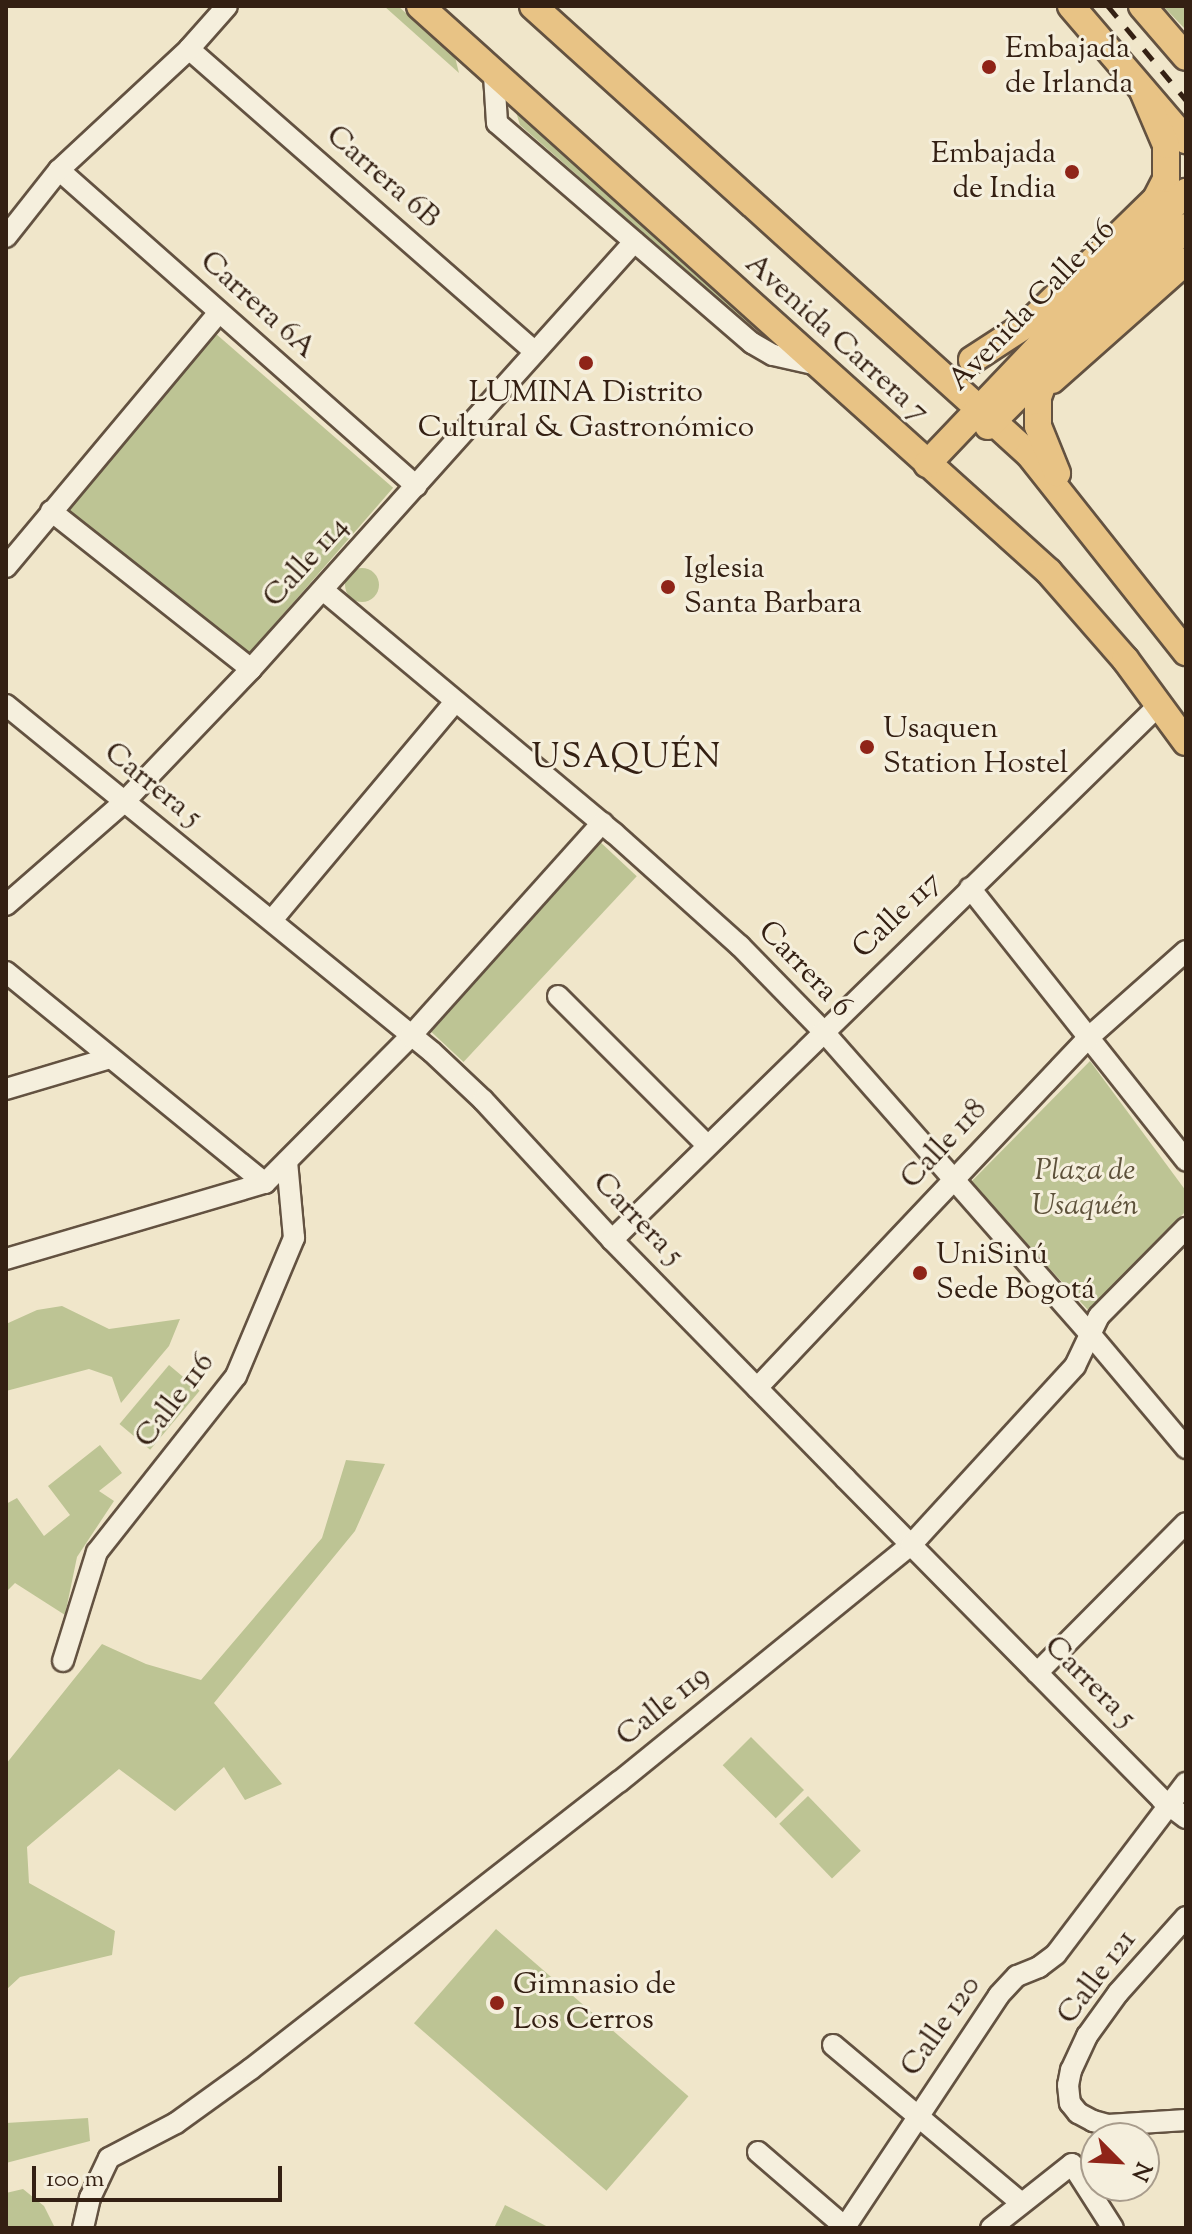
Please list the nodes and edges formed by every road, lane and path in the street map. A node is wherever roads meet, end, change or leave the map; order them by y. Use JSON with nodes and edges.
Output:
{"nodes":[{"id":1,"x":227,"y":6,"type":"edge"},
{"id":2,"x":420,"y":6,"type":"edge"},
{"id":3,"x":1071,"y":6,"type":"edge"},
{"id":4,"x":1142,"y":6,"type":"edge"},
{"id":5,"x":543,"y":10,"type":"edge"},
{"id":6,"x":189,"y":49,"type":"junction"},
{"id":7,"x":1183,"y":52,"type":"edge"},
{"id":8,"x":494,"y":75,"type":"junction"},
{"id":9,"x":1143,"y":91,"type":"junction"},
{"id":10,"x":1186,"y":140,"type":"edge"},
{"id":11,"x":59,"y":170,"type":"junction"},
{"id":12,"x":1186,"y":192,"type":"edge"},
{"id":13,"x":1186,"y":227,"type":"edge"},
{"id":14,"x":6,"y":237,"type":"edge"},
{"id":15,"x":634,"y":242,"type":"junction"},
{"id":16,"x":1186,"y":261,"type":"edge"},
{"id":17,"x":219,"y":312,"type":"junction"},
{"id":18,"x":1074,"y":324,"type":"junction"},
{"id":19,"x":535,"y":352,"type":"junction"},
{"id":20,"x":921,"y":357,"type":"junction"},
{"id":21,"x":972,"y":360,"type":"junction"},
{"id":22,"x":1052,"y":360,"type":"junction"},
{"id":23,"x":818,"y":365,"type":"junction"},
{"id":24,"x":1041,"y":388,"type":"junction"},
{"id":25,"x":986,"y":415,"type":"junction"},
{"id":26,"x":933,"y":470,"type":"junction"},
{"id":27,"x":416,"y":486,"type":"junction"},
{"id":28,"x":51,"y":511,"type":"junction"},
{"id":29,"x":1085,"y":522,"type":"junction"},
{"id":30,"x":6,"y":567,"type":"edge"},
{"id":31,"x":323,"y":590,"type":"junction"},
{"id":32,"x":1186,"y":652,"type":"edge"},
{"id":33,"x":251,"y":669,"type":"junction"},
{"id":34,"x":455,"y":702,"type":"junction"},
{"id":35,"x":6,"y":705,"type":"edge"},
{"id":36,"x":1159,"y":705,"type":"junction"},
{"id":37,"x":1186,"y":742,"type":"edge"},
{"id":38,"x":124,"y":802,"type":"junction"},
{"id":39,"x":602,"y":823,"type":"junction"},
{"id":40,"x":970,"y":888,"type":"junction"},
{"id":41,"x":6,"y":905,"type":"edge"},
{"id":42,"x":272,"y":920,"type":"junction"},
{"id":43,"x":1186,"y":951,"type":"edge"},
{"id":44,"x":6,"y":972,"type":"edge"},
{"id":45,"x":558,"y":996,"type":"dead end"},
{"id":46,"x":823,"y":1031,"type":"junction"},
{"id":47,"x":410,"y":1037,"type":"junction"},
{"id":48,"x":1088,"y":1038,"type":"junction"},
{"id":49,"x":110,"y":1058,"type":"junction"},
{"id":50,"x":6,"y":1089,"type":"edge"},
{"id":51,"x":707,"y":1145,"type":"junction"},
{"id":52,"x":287,"y":1161,"type":"junction"},
{"id":53,"x":1186,"y":1161,"type":"edge"},
{"id":54,"x":954,"y":1180,"type":"junction"},
{"id":55,"x":265,"y":1183,"type":"junction"},
{"id":56,"x":1186,"y":1228,"type":"edge"},
{"id":57,"x":612,"y":1240,"type":"junction"},
{"id":58,"x":6,"y":1259,"type":"edge"},
{"id":59,"x":1091,"y":1335,"type":"junction"},
{"id":60,"x":757,"y":1388,"type":"junction"},
{"id":61,"x":1186,"y":1448,"type":"edge"},
{"id":62,"x":1186,"y":1523,"type":"edge"},
{"id":63,"x":911,"y":1545,"type":"junction"},
{"id":64,"x":63,"y":1661,"type":"dead end"},
{"id":65,"x":1037,"y":1673,"type":"junction"},
{"id":66,"x":1186,"y":1783,"type":"edge"},
{"id":67,"x":1169,"y":1806,"type":"junction"},
{"id":68,"x":1186,"y":1818,"type":"edge"},
{"id":69,"x":1186,"y":1917,"type":"edge"},
{"id":70,"x":833,"y":2045,"type":"dead end"},
{"id":71,"x":917,"y":2115,"type":"junction"},
{"id":72,"x":1186,"y":2120,"type":"edge"},
{"id":73,"x":758,"y":2152,"type":"dead end"},
{"id":74,"x":1021,"y":2203,"type":"junction"},
{"id":75,"x":845,"y":2227,"type":"edge"},
{"id":76,"x":83,"y":2228,"type":"edge"},
{"id":77,"x":991,"y":2228,"type":"edge"},
{"id":78,"x":1113,"y":2228,"type":"edge"}],
"edges":[{"from":1,"to":6,"type":"street"},
{"from":2,"to":8,"type":"main road","name":"Avenida Carrera 7"},
{"from":3,"to":9,"type":"main road"},
{"from":4,"to":7,"type":"main road"},
{"from":5,"to":20,"type":"main road","name":"Avenida Carrera 7"},
{"from":6,"to":11,"type":"street"},
{"from":6,"to":19,"type":"street","name":"Carrera 6B"},
{"from":8,"to":15,"type":"street"},
{"from":8,"to":23,"type":"main road","name":"Avenida Carrera 7"},
{"from":9,"to":10,"type":"main road"},
{"from":9,"to":21,"type":"main road"},
{"from":11,"to":14,"type":"street"},
{"from":11,"to":17,"type":"street","name":"Carrera 6A"},
{"from":12,"to":18,"type":"main road","name":"Avenida Calle 116"},
{"from":13,"to":18,"type":"main road","name":"Avenida Calle 116"},
{"from":15,"to":19,"type":"street","name":"Calle 114"},
{"from":15,"to":23,"type":"street"},
{"from":16,"to":22,"type":"main road"},
{"from":17,"to":27,"type":"street","name":"Carrera 6A"},
{"from":17,"to":28,"type":"street"},
{"from":18,"to":22,"type":"main road","name":"Avenida Calle 116"},
{"from":19,"to":27,"type":"street","name":"Calle 114"},
{"from":20,"to":21,"type":"main road"},
{"from":20,"to":25,"type":"main road","name":"Avenida Carrera 7"},
{"from":21,"to":22,"type":"main road"},
{"from":22,"to":24,"type":"main road"},
{"from":22,"to":25,"type":"main road","name":"Avenida Calle 116"},
{"from":22,"to":29,"type":"main road"},
{"from":23,"to":26,"type":"main road","name":"Avenida Carrera 7"},
{"from":24,"to":25,"type":"main road"},
{"from":24,"to":29,"type":"main road"},
{"from":25,"to":26,"type":"main road","name":"Avenida Calle 116"},
{"from":25,"to":29,"type":"main road","name":"Avenida Carrera 7"},
{"from":26,"to":36,"type":"main road","name":"Avenida Carrera 7"},
{"from":27,"to":31,"type":"street","name":"Calle 114"},
{"from":28,"to":30,"type":"street"},
{"from":28,"to":33,"type":"street"},
{"from":29,"to":32,"type":"main road","name":"Avenida Carrera 7"},
{"from":31,"to":33,"type":"street","name":"Calle 114"},
{"from":31,"to":34,"type":"street","name":"Carrera 6"},
{"from":33,"to":38,"type":"street","name":"Calle 114"},
{"from":34,"to":39,"type":"street","name":"Carrera 6"},
{"from":34,"to":42,"type":"street"},
{"from":35,"to":38,"type":"street","name":"Carrera 5"},
{"from":36,"to":37,"type":"main road","name":"Avenida Carrera 7"},
{"from":36,"to":40,"type":"street","name":"Calle 117"},
{"from":38,"to":41,"type":"street","name":"Calle 114"},
{"from":38,"to":42,"type":"street","name":"Carrera 5"},
{"from":39,"to":46,"type":"street","name":"Carrera 6"},
{"from":39,"to":47,"type":"street"},
{"from":40,"to":46,"type":"street","name":"Calle 117"},
{"from":40,"to":48,"type":"street"},
{"from":42,"to":47,"type":"street","name":"Carrera 5"},
{"from":43,"to":48,"type":"street","name":"Calle 118"},
{"from":44,"to":49,"type":"street"},
{"from":45,"to":51,"type":"street"},
{"from":46,"to":51,"type":"street","name":"Calle 117"},
{"from":46,"to":54,"type":"street","name":"Carrera 6"},
{"from":47,"to":52,"type":"street"},
{"from":47,"to":57,"type":"street","name":"Carrera 5"},
{"from":48,"to":53,"type":"street"},
{"from":48,"to":54,"type":"street","name":"Calle 118"},
{"from":49,"to":50,"type":"street"},
{"from":49,"to":55,"type":"street"},
{"from":51,"to":57,"type":"street","name":"Calle 117"},
{"from":52,"to":55,"type":"street"},
{"from":52,"to":64,"type":"street","name":"Calle 116"},
{"from":54,"to":59,"type":"street","name":"Carrera 6"},
{"from":54,"to":60,"type":"street","name":"Calle 118"},
{"from":55,"to":58,"type":"street"},
{"from":56,"to":59,"type":"street","name":"Calle 119"},
{"from":57,"to":60,"type":"street","name":"Carrera 5"},
{"from":59,"to":61,"type":"street","name":"Carrera 6"},
{"from":59,"to":63,"type":"street","name":"Calle 119"},
{"from":60,"to":63,"type":"street","name":"Carrera 5"},
{"from":62,"to":65,"type":"street"},
{"from":63,"to":65,"type":"street","name":"Carrera 5"},
{"from":63,"to":76,"type":"street","name":"Calle 119"},
{"from":65,"to":67,"type":"street","name":"Carrera 5"},
{"from":66,"to":67,"type":"street","name":"Calle 120"},
{"from":67,"to":68,"type":"street","name":"Carrera 5"},
{"from":67,"to":71,"type":"street","name":"Calle 120"},
{"from":69,"to":72,"type":"street","name":"Calle 121"},
{"from":70,"to":71,"type":"street"},
{"from":71,"to":74,"type":"street"},
{"from":71,"to":75,"type":"street","name":"Calle 120"},
{"from":73,"to":75,"type":"street"},
{"from":74,"to":77,"type":"street"},
{"from":74,"to":78,"type":"street"}]}
